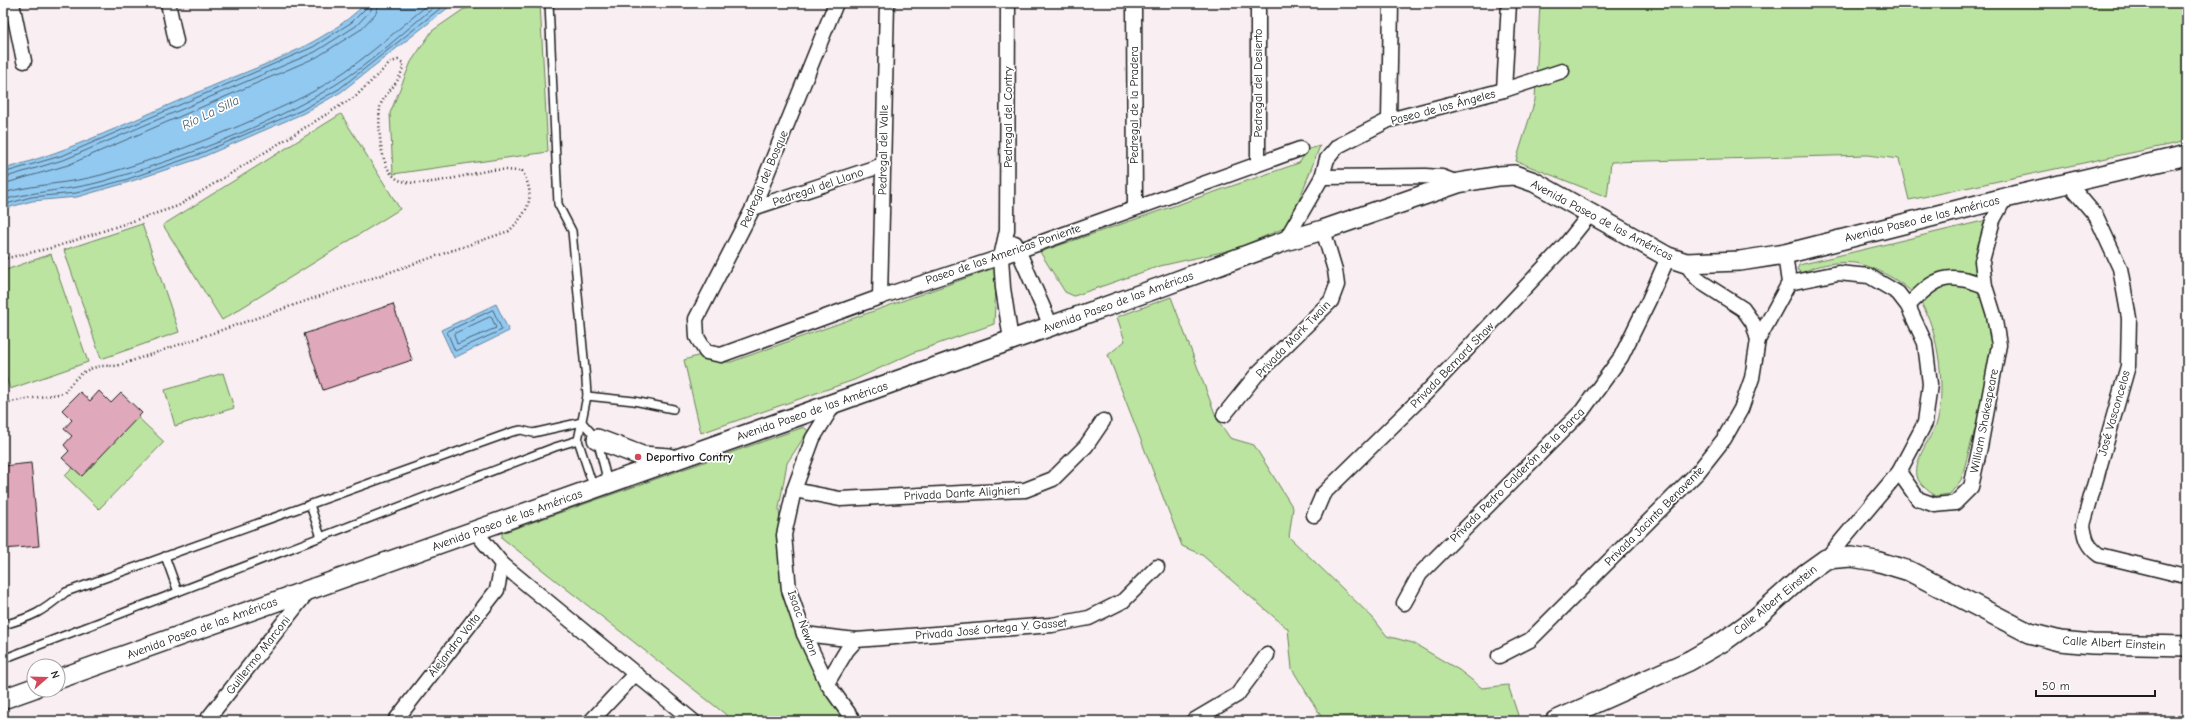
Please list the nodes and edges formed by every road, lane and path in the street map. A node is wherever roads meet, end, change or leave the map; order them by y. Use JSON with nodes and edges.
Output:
{"nodes":[{"id":1,"x":12,"y":3,"type":"edge"},
{"id":2,"x":168,"y":3,"type":"edge"},
{"id":3,"x":549,"y":3,"type":"edge"},
{"id":4,"x":836,"y":3,"type":"edge"},
{"id":5,"x":887,"y":3,"type":"edge"},
{"id":6,"x":1008,"y":3,"type":"edge"},
{"id":7,"x":1134,"y":3,"type":"edge"},
{"id":8,"x":1258,"y":3,"type":"edge"},
{"id":9,"x":1391,"y":3,"type":"edge"},
{"id":10,"x":1509,"y":3,"type":"edge"},
{"id":11,"x":176,"y":41,"type":"dead end"},
{"id":12,"x":24,"y":61,"type":"dead end"},
{"id":13,"x":1562,"y":71,"type":"dead end"},
{"id":14,"x":1504,"y":90,"type":"junction"},
{"id":15,"x":1389,"y":120,"type":"junction"},
{"id":16,"x":1300,"y":149,"type":"dead end"},
{"id":17,"x":2187,"y":155,"type":"edge"},
{"id":18,"x":1258,"y":163,"type":"junction"},
{"id":19,"x":883,"y":165,"type":"junction"},
{"id":20,"x":1322,"y":177,"type":"junction"},
{"id":21,"x":1458,"y":183,"type":"junction"},
{"id":22,"x":2068,"y":183,"type":"junction"},
{"id":23,"x":2005,"y":198,"type":"junction"},
{"id":24,"x":1135,"y":207,"type":"junction"},
{"id":25,"x":753,"y":208,"type":"junction"},
{"id":26,"x":1590,"y":214,"type":"junction"},
{"id":27,"x":1007,"y":230,"type":"junction"},
{"id":28,"x":1323,"y":230,"type":"junction"},
{"id":29,"x":1285,"y":240,"type":"junction"},
{"id":30,"x":1019,"y":250,"type":"junction"},
{"id":31,"x":1785,"y":254,"type":"junction"},
{"id":32,"x":1001,"y":257,"type":"junction"},
{"id":33,"x":1668,"y":257,"type":"junction"},
{"id":34,"x":3,"y":259,"type":"edge"},
{"id":35,"x":1686,"y":262,"type":"junction"},
{"id":36,"x":1789,"y":283,"type":"junction"},
{"id":37,"x":1985,"y":286,"type":"junction"},
{"id":38,"x":880,"y":297,"type":"junction"},
{"id":39,"x":1908,"y":306,"type":"junction"},
{"id":40,"x":1051,"y":326,"type":"junction"},
{"id":41,"x":1011,"y":340,"type":"junction"},
{"id":42,"x":1758,"y":340,"type":"junction"},
{"id":43,"x":706,"y":352,"type":"joint"},
{"id":44,"x":587,"y":396,"type":"junction"},
{"id":45,"x":3,"y":403,"type":"edge"},
{"id":46,"x":834,"y":404,"type":"junction"},
{"id":47,"x":673,"y":409,"type":"dead end"},
{"id":48,"x":1224,"y":415,"type":"dead end"},
{"id":49,"x":1103,"y":421,"type":"dead end"},
{"id":50,"x":582,"y":422,"type":"junction"},
{"id":51,"x":588,"y":439,"type":"junction"},
{"id":52,"x":677,"y":458,"type":"junction"},
{"id":53,"x":1899,"y":472,"type":"junction"},
{"id":54,"x":601,"y":486,"type":"junction"},
{"id":55,"x":794,"y":490,"type":"junction"},
{"id":56,"x":310,"y":505,"type":"junction"},
{"id":57,"x":1314,"y":515,"type":"dead end"},
{"id":58,"x":475,"y":531,"type":"junction"},
{"id":59,"x":321,"y":537,"type":"junction"},
{"id":60,"x":165,"y":556,"type":"junction"},
{"id":61,"x":1826,"y":559,"type":"junction"},
{"id":62,"x":502,"y":564,"type":"junction"},
{"id":63,"x":1157,"y":567,"type":"dead end"},
{"id":64,"x":2184,"y":574,"type":"edge"},
{"id":65,"x":310,"y":589,"type":"junction"},
{"id":66,"x":178,"y":592,"type":"junction"},
{"id":67,"x":1404,"y":603,"type":"dead end"},
{"id":68,"x":3,"y":625,"type":"edge"},
{"id":69,"x":804,"y":634,"type":"junction"},
{"id":70,"x":856,"y":640,"type":"junction"},
{"id":71,"x":2187,"y":646,"type":"edge"},
{"id":72,"x":1267,"y":655,"type":"dead end"},
{"id":73,"x":1499,"y":656,"type":"dead end"},
{"id":74,"x":3,"y":659,"type":"edge"},
{"id":75,"x":634,"y":675,"type":"junction"},
{"id":76,"x":66,"y":676,"type":"edge"},
{"id":77,"x":827,"y":683,"type":"junction"},
{"id":78,"x":26,"y":691,"type":"edge"},
{"id":79,"x":3,"y":699,"type":"edge"},
{"id":80,"x":206,"y":721,"type":"edge"},
{"id":81,"x":395,"y":721,"type":"edge"},
{"id":82,"x":591,"y":721,"type":"edge"},
{"id":83,"x":693,"y":721,"type":"edge"},
{"id":84,"x":854,"y":721,"type":"edge"},
{"id":85,"x":1193,"y":721,"type":"edge"},
{"id":86,"x":1555,"y":721,"type":"edge"}],
"edges":[{"from":1,"to":12,"type":"street"},
{"from":2,"to":11,"type":"street"},
{"from":3,"to":44,"type":"lane"},
{"from":4,"to":25,"type":"street","name":"Pedregal del Bosque"},
{"from":5,"to":19,"type":"street","name":"Pedregal del Valle"},
{"from":6,"to":27,"type":"street","name":"Pedregal del Contry"},
{"from":7,"to":24,"type":"street","name":"Pedregal de la Pradera"},
{"from":8,"to":18,"type":"street","name":"Pedregal del Desierto"},
{"from":9,"to":15,"type":"street"},
{"from":10,"to":14,"type":"street"},
{"from":13,"to":14,"type":"street","name":"Paseo de los Ángeles"},
{"from":14,"to":15,"type":"street","name":"Paseo de los Ángeles"},
{"from":15,"to":20,"type":"street","name":"Paseo de los Ángeles"},
{"from":16,"to":18,"type":"street","name":"Paseo de las Americas Poniente"},
{"from":17,"to":22,"type":"street","name":"Avenida Paseo de las Américas"},
{"from":18,"to":24,"type":"street","name":"Paseo de las Americas Poniente"},
{"from":19,"to":25,"type":"street","name":"Pedregal del Llano"},
{"from":19,"to":38,"type":"street","name":"Pedregal del Valle"},
{"from":20,"to":21,"type":"street"},
{"from":20,"to":29,"type":"street","name":"Paseo de los Ángeles"},
{"from":21,"to":26,"type":"street","name":"Avenida Paseo de las Américas"},
{"from":21,"to":28,"type":"street","name":"Avenida Paseo de las Américas"},
{"from":22,"to":23,"type":"street","name":"Avenida Paseo de las Américas"},
{"from":22,"to":64,"type":"street","name":"José Vasconcelos"},
{"from":23,"to":31,"type":"street","name":"Avenida Paseo de las Américas"},
{"from":23,"to":37,"type":"street","name":"William Shakespeare"},
{"from":24,"to":30,"type":"street","name":"Paseo de las Americas Poniente"},
{"from":25,"to":43,"type":"street","name":"Pedregal del Bosque"},
{"from":26,"to":33,"type":"street","name":"Avenida Paseo de las Américas"},
{"from":26,"to":57,"type":"street","name":"Privada Bernard Shaw"},
{"from":27,"to":30,"type":"street"},
{"from":27,"to":32,"type":"street","name":"Pedregal del Contry"},
{"from":28,"to":29,"type":"street","name":"Avenida Paseo de las Américas"},
{"from":28,"to":48,"type":"street","name":"Privada Mark Twain"},
{"from":29,"to":40,"type":"street","name":"Avenida Paseo de las Américas"},
{"from":30,"to":32,"type":"street","name":"Paseo de las Americas Poniente"},
{"from":30,"to":40,"type":"street"},
{"from":31,"to":35,"type":"street","name":"Avenida Paseo de las Américas"},
{"from":31,"to":36,"type":"street"},
{"from":32,"to":38,"type":"street","name":"Paseo de las Americas Poniente"},
{"from":32,"to":41,"type":"street","name":"Pedregal del Contry"},
{"from":33,"to":35,"type":"street","name":"Avenida Paseo de las Américas"},
{"from":33,"to":67,"type":"street","name":"Privada Pedro Calderón de la Barca"},
{"from":34,"to":45,"type":"path"},
{"from":35,"to":42,"type":"street","name":"Privada Jacinto Benavente"},
{"from":36,"to":39,"type":"street"},
{"from":36,"to":42,"type":"street","name":"Privada Jacinto Benavente"},
{"from":37,"to":39,"type":"street"},
{"from":37,"to":53,"type":"street","name":"William Shakespeare"},
{"from":38,"to":43,"type":"street","name":"Paseo de las Americas Poniente"},
{"from":39,"to":53,"type":"street"},
{"from":40,"to":41,"type":"street","name":"Avenida Paseo de las Américas"},
{"from":41,"to":46,"type":"street","name":"Avenida Paseo de las Américas"},
{"from":42,"to":73,"type":"street","name":"Privada Jacinto Benavente"},
{"from":44,"to":47,"type":"lane"},
{"from":44,"to":50,"type":"lane"},
{"from":46,"to":52,"type":"street","name":"Avenida Paseo de las Américas"},
{"from":46,"to":55,"type":"street","name":"Isaac Newton"},
{"from":49,"to":55,"type":"street","name":"Privada Dante Alighieri"},
{"from":50,"to":51,"type":"lane"},
{"from":50,"to":51,"type":"lane"},
{"from":50,"to":56,"type":"lane"},
{"from":51,"to":52,"type":"street"},
{"from":51,"to":54,"type":"lane"},
{"from":51,"to":54,"type":"lane"},
{"from":51,"to":59,"type":"lane"},
{"from":52,"to":54,"type":"street","name":"Avenida Paseo de las Américas"},
{"from":53,"to":61,"type":"street"},
{"from":54,"to":58,"type":"street","name":"Avenida Paseo de las Américas"},
{"from":55,"to":69,"type":"street","name":"Isaac Newton"},
{"from":56,"to":59,"type":"lane"},
{"from":56,"to":60,"type":"lane"},
{"from":58,"to":62,"type":"street"},
{"from":58,"to":65,"type":"street","name":"Avenida Paseo de las Américas"},
{"from":59,"to":66,"type":"lane"},
{"from":60,"to":66,"type":"lane"},
{"from":60,"to":68,"type":"lane"},
{"from":61,"to":71,"type":"street","name":"Calle Albert Einstein"},
{"from":61,"to":86,"type":"street","name":"Calle Albert Einstein"},
{"from":62,"to":75,"type":"street"},
{"from":62,"to":81,"type":"street","name":"Alejandro Volta"},
{"from":63,"to":70,"type":"street","name":"Privada José Ortega Y. Gasset"},
{"from":65,"to":76,"type":"street","name":"Avenida Paseo de las Américas"},
{"from":65,"to":80,"type":"street","name":"Guillermo Marconi"},
{"from":66,"to":74,"type":"lane"},
{"from":69,"to":70,"type":"street","name":"Privada José Ortega Y. Gasset"},
{"from":69,"to":77,"type":"street","name":"Isaac Newton"},
{"from":70,"to":77,"type":"street"},
{"from":72,"to":85,"type":"street"},
{"from":75,"to":82,"type":"street"},
{"from":75,"to":83,"type":"street"},
{"from":77,"to":84,"type":"street","name":"Isaac Newton"},
{"from":78,"to":79,"type":"street"}]}
